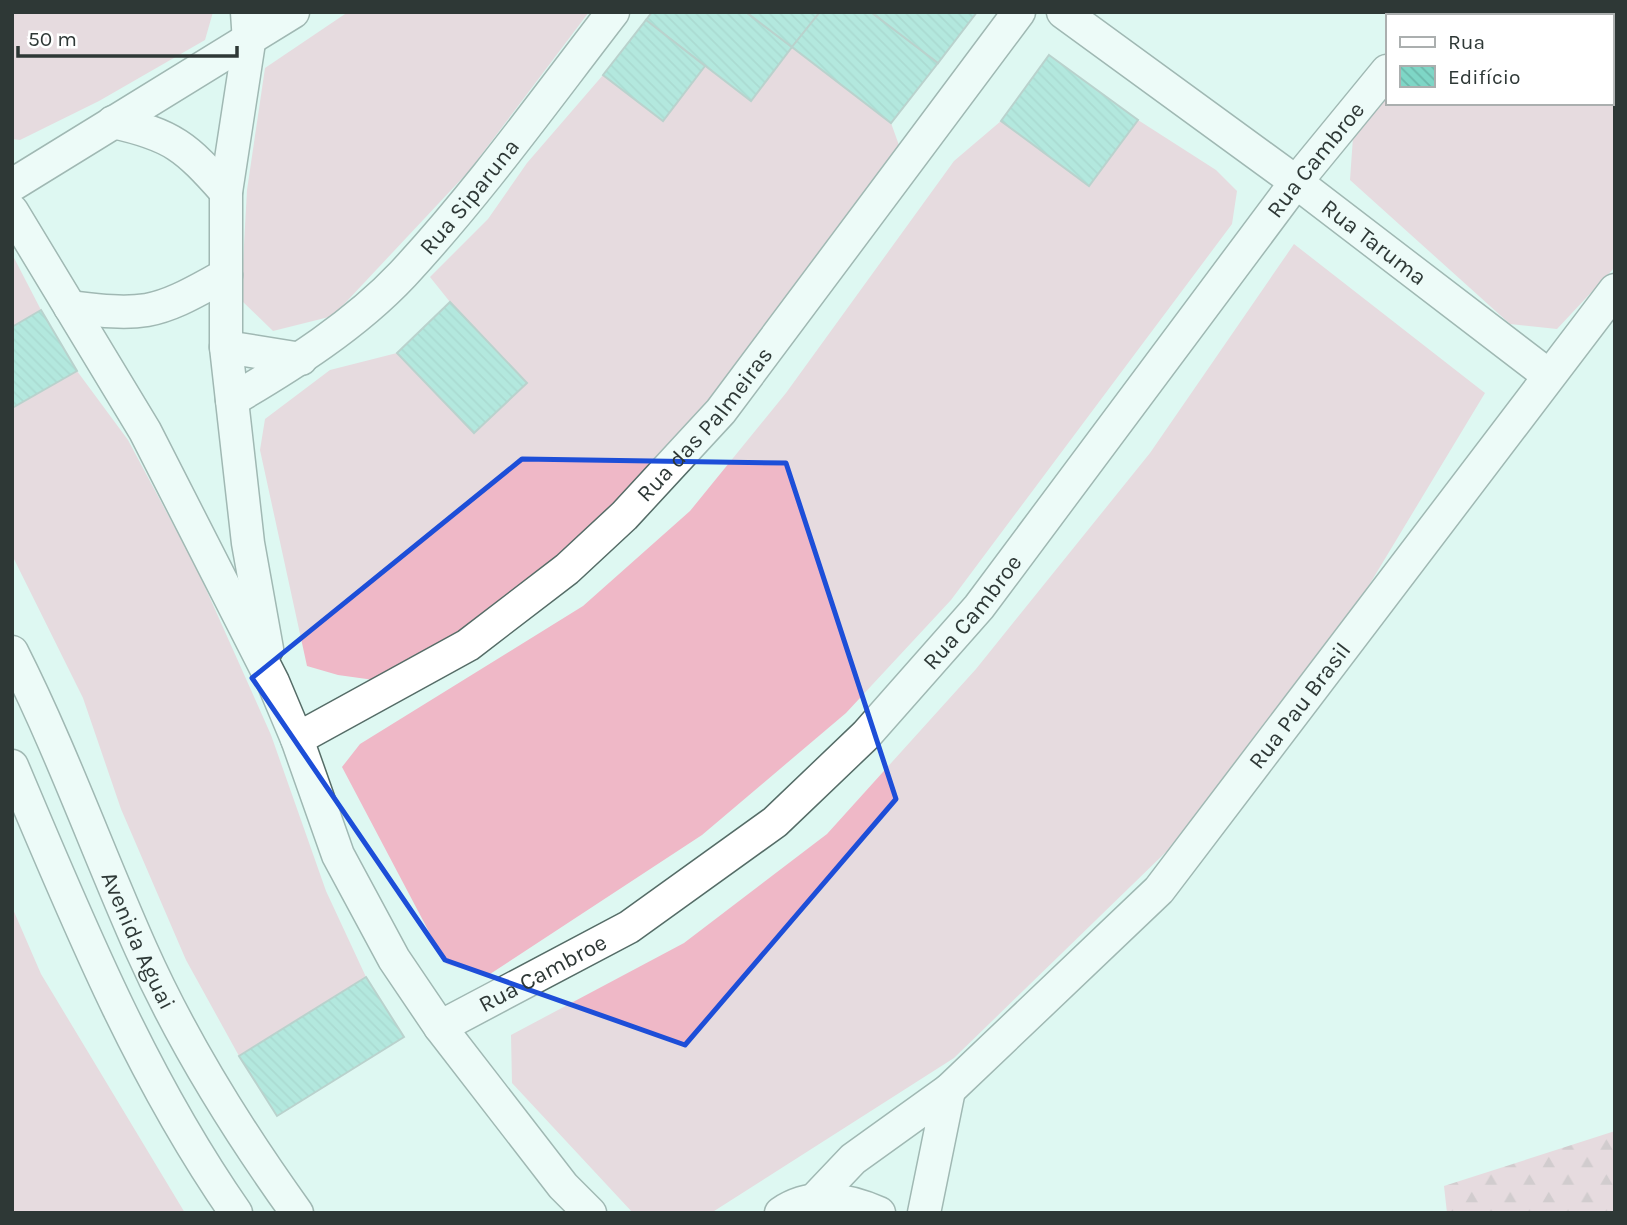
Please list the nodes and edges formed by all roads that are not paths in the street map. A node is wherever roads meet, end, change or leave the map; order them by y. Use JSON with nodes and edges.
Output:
{"nodes":[{"id":1,"x":293,"y":12,"type":"edge"},
{"id":2,"x":613,"y":12,"type":"edge"},
{"id":3,"x":1019,"y":12,"type":"edge"},
{"id":4,"x":1063,"y":12,"type":"edge"},
{"id":5,"x":248,"y":27,"type":"edge"},
{"id":6,"x":1386,"y":72,"type":"edge"},
{"id":7,"x":113,"y":122,"type":"junction"},
{"id":8,"x":1296,"y":182,"type":"junction"},
{"id":9,"x":12,"y":185,"type":"edge"},
{"id":10,"x":226,"y":192,"type":"junction"},
{"id":11,"x":12,"y":211,"type":"edge"},
{"id":12,"x":226,"y":275,"type":"junction"},
{"id":13,"x":1615,"y":290,"type":"edge"},
{"id":14,"x":70,"y":307,"type":"junction"},
{"id":15,"x":226,"y":347,"type":"junction"},
{"id":16,"x":301,"y":359,"type":"junction"},
{"id":17,"x":1548,"y":375,"type":"junction"},
{"id":18,"x":232,"y":400,"type":"junction"},
{"id":19,"x":12,"y":652,"type":"edge"},
{"id":20,"x":273,"y":682,"type":"junction"},
{"id":21,"x":297,"y":738,"type":"junction"},
{"id":22,"x":12,"y":766,"type":"edge"},
{"id":23,"x":440,"y":1027,"type":"junction"},
{"id":24,"x":949,"y":1090,"type":"junction"},
{"id":25,"x":815,"y":1199,"type":"junction"},
{"id":26,"x":236,"y":1213,"type":"edge"},
{"id":27,"x":297,"y":1213,"type":"edge"},
{"id":28,"x":590,"y":1213,"type":"edge"},
{"id":29,"x":781,"y":1213,"type":"edge"},
{"id":30,"x":879,"y":1213,"type":"edge"},
{"id":31,"x":924,"y":1213,"type":"edge"}],
"edges":[{"from":1,"to":5,"type":"street"},
{"from":2,"to":16,"type":"street","name":"Rua Siparuna"},
{"from":3,"to":21,"type":"street","name":"Rua das Palmeiras"},
{"from":4,"to":8,"type":"street","name":"Rua Taruma"},
{"from":5,"to":7,"type":"street"},
{"from":5,"to":10,"type":"street"},
{"from":6,"to":8,"type":"street","name":"Rua Cambroe"},
{"from":7,"to":9,"type":"street"},
{"from":7,"to":10,"type":"street"},
{"from":8,"to":17,"type":"street","name":"Rua Taruma"},
{"from":8,"to":23,"type":"street","name":"Rua Cambroe"},
{"from":10,"to":12,"type":"street"},
{"from":11,"to":14,"type":"street"},
{"from":12,"to":14,"type":"street"},
{"from":12,"to":15,"type":"street"},
{"from":13,"to":17,"type":"street","name":"Rua Pau Brasil"},
{"from":14,"to":20,"type":"street"},
{"from":15,"to":16,"type":"street"},
{"from":15,"to":18,"type":"street"},
{"from":16,"to":18,"type":"street","name":"Rua Siparuna"},
{"from":17,"to":24,"type":"street","name":"Rua Pau Brasil"},
{"from":18,"to":20,"type":"street"},
{"from":19,"to":27,"type":"street","name":"Avenida Aguai"},
{"from":20,"to":21,"type":"street"},
{"from":21,"to":23,"type":"street"},
{"from":22,"to":26,"type":"street"},
{"from":23,"to":28,"type":"street"},
{"from":24,"to":25,"type":"street","name":"Rua Pau Brasil"},
{"from":24,"to":31,"type":"street"},
{"from":25,"to":29,"type":"street"},
{"from":25,"to":30,"type":"street"}]}
